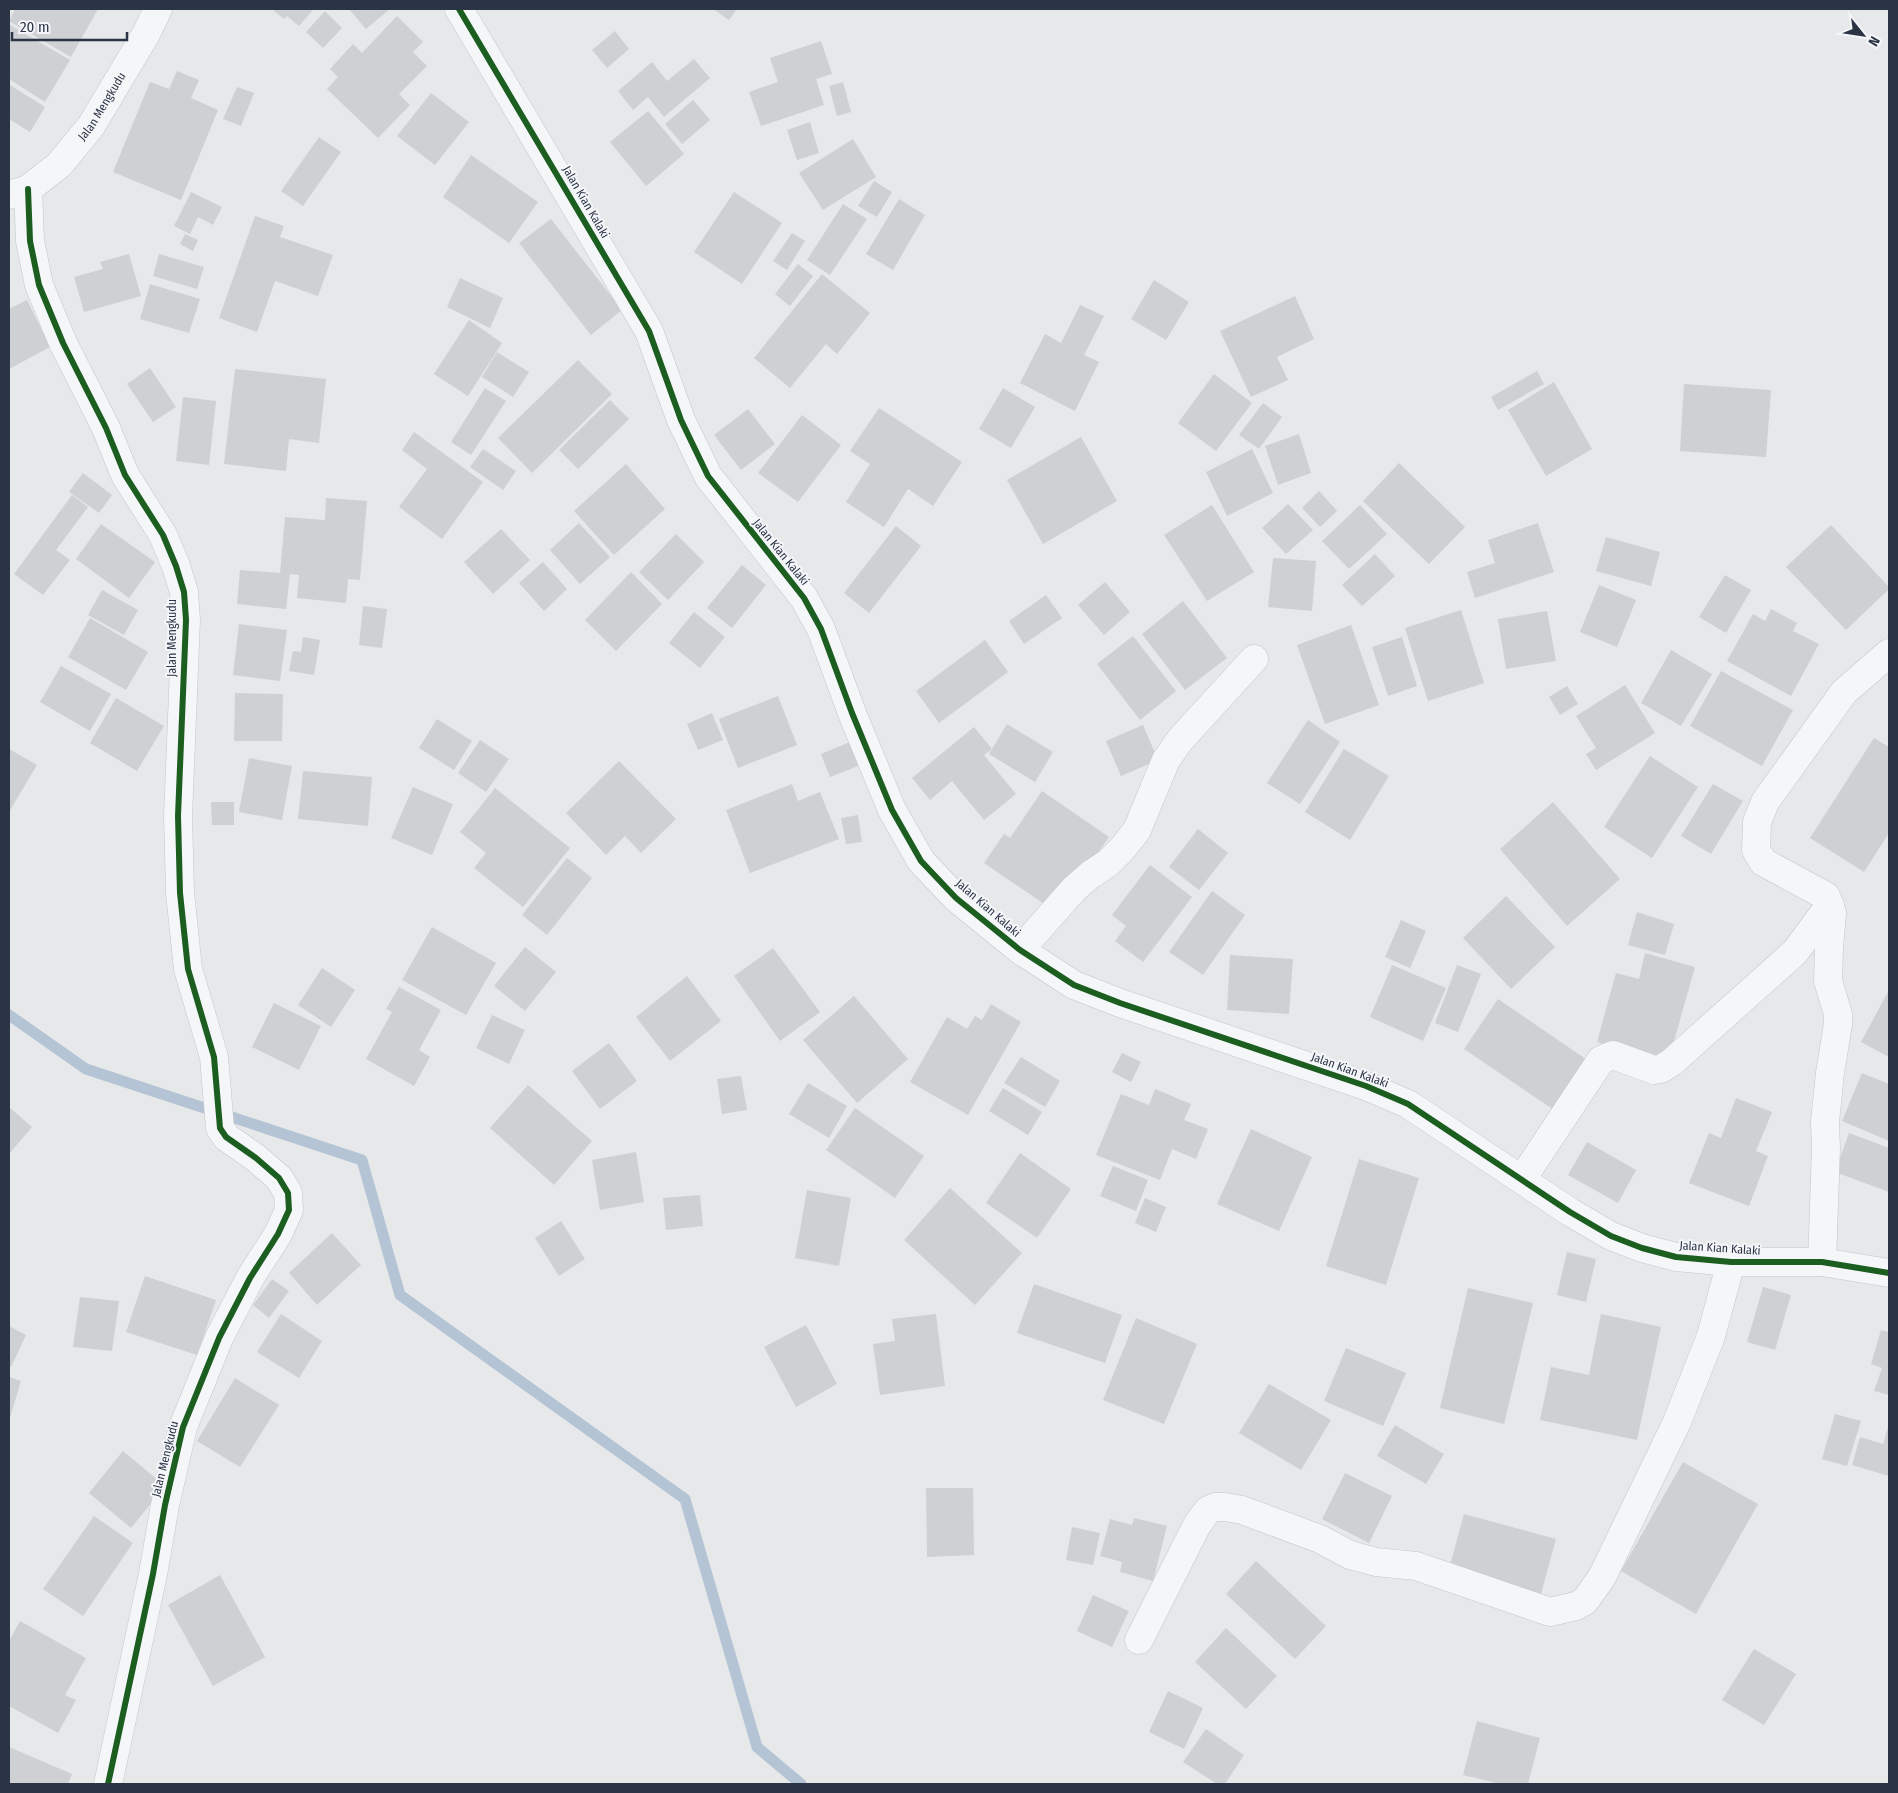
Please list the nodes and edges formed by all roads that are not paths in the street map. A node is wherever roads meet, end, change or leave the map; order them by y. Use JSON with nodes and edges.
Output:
{"nodes":[{"id":1,"x":158,"y":9,"type":"edge"},
{"id":2,"x":460,"y":9,"type":"edge"},
{"id":3,"x":18,"y":192,"type":"edge"},
{"id":4,"x":1889,"y":653,"type":"edge"},
{"id":5,"x":1251,"y":672,"type":"dead end"},
{"id":6,"x":1830,"y":905,"type":"junction"},
{"id":7,"x":1020,"y":950,"type":"junction"},
{"id":8,"x":1522,"y":1179,"type":"junction"},
{"id":9,"x":1731,"y":1262,"type":"junction"},
{"id":10,"x":1822,"y":1262,"type":"junction"},
{"id":11,"x":1889,"y":1273,"type":"edge"},
{"id":12,"x":1139,"y":1640,"type":"dead end"},
{"id":13,"x":108,"y":1784,"type":"edge"}],
"edges":[{"from":1,"to":3,"type":"street","name":"Jalan Mengkudu"},
{"from":2,"to":7,"type":"street","name":"Jalan Kian Kalaki"},
{"from":3,"to":13,"type":"street","name":"Jalan Mengkudu"},
{"from":4,"to":6,"type":"street"},
{"from":5,"to":7,"type":"street"},
{"from":6,"to":8,"type":"street"},
{"from":6,"to":10,"type":"street"},
{"from":7,"to":8,"type":"street","name":"Jalan Kian Kalaki"},
{"from":8,"to":9,"type":"street","name":"Jalan Kian Kalaki"},
{"from":9,"to":10,"type":"street","name":"Jalan Kian Kalaki"},
{"from":9,"to":12,"type":"street"},
{"from":10,"to":11,"type":"street","name":"Jalan Kian Kalaki"}]}
